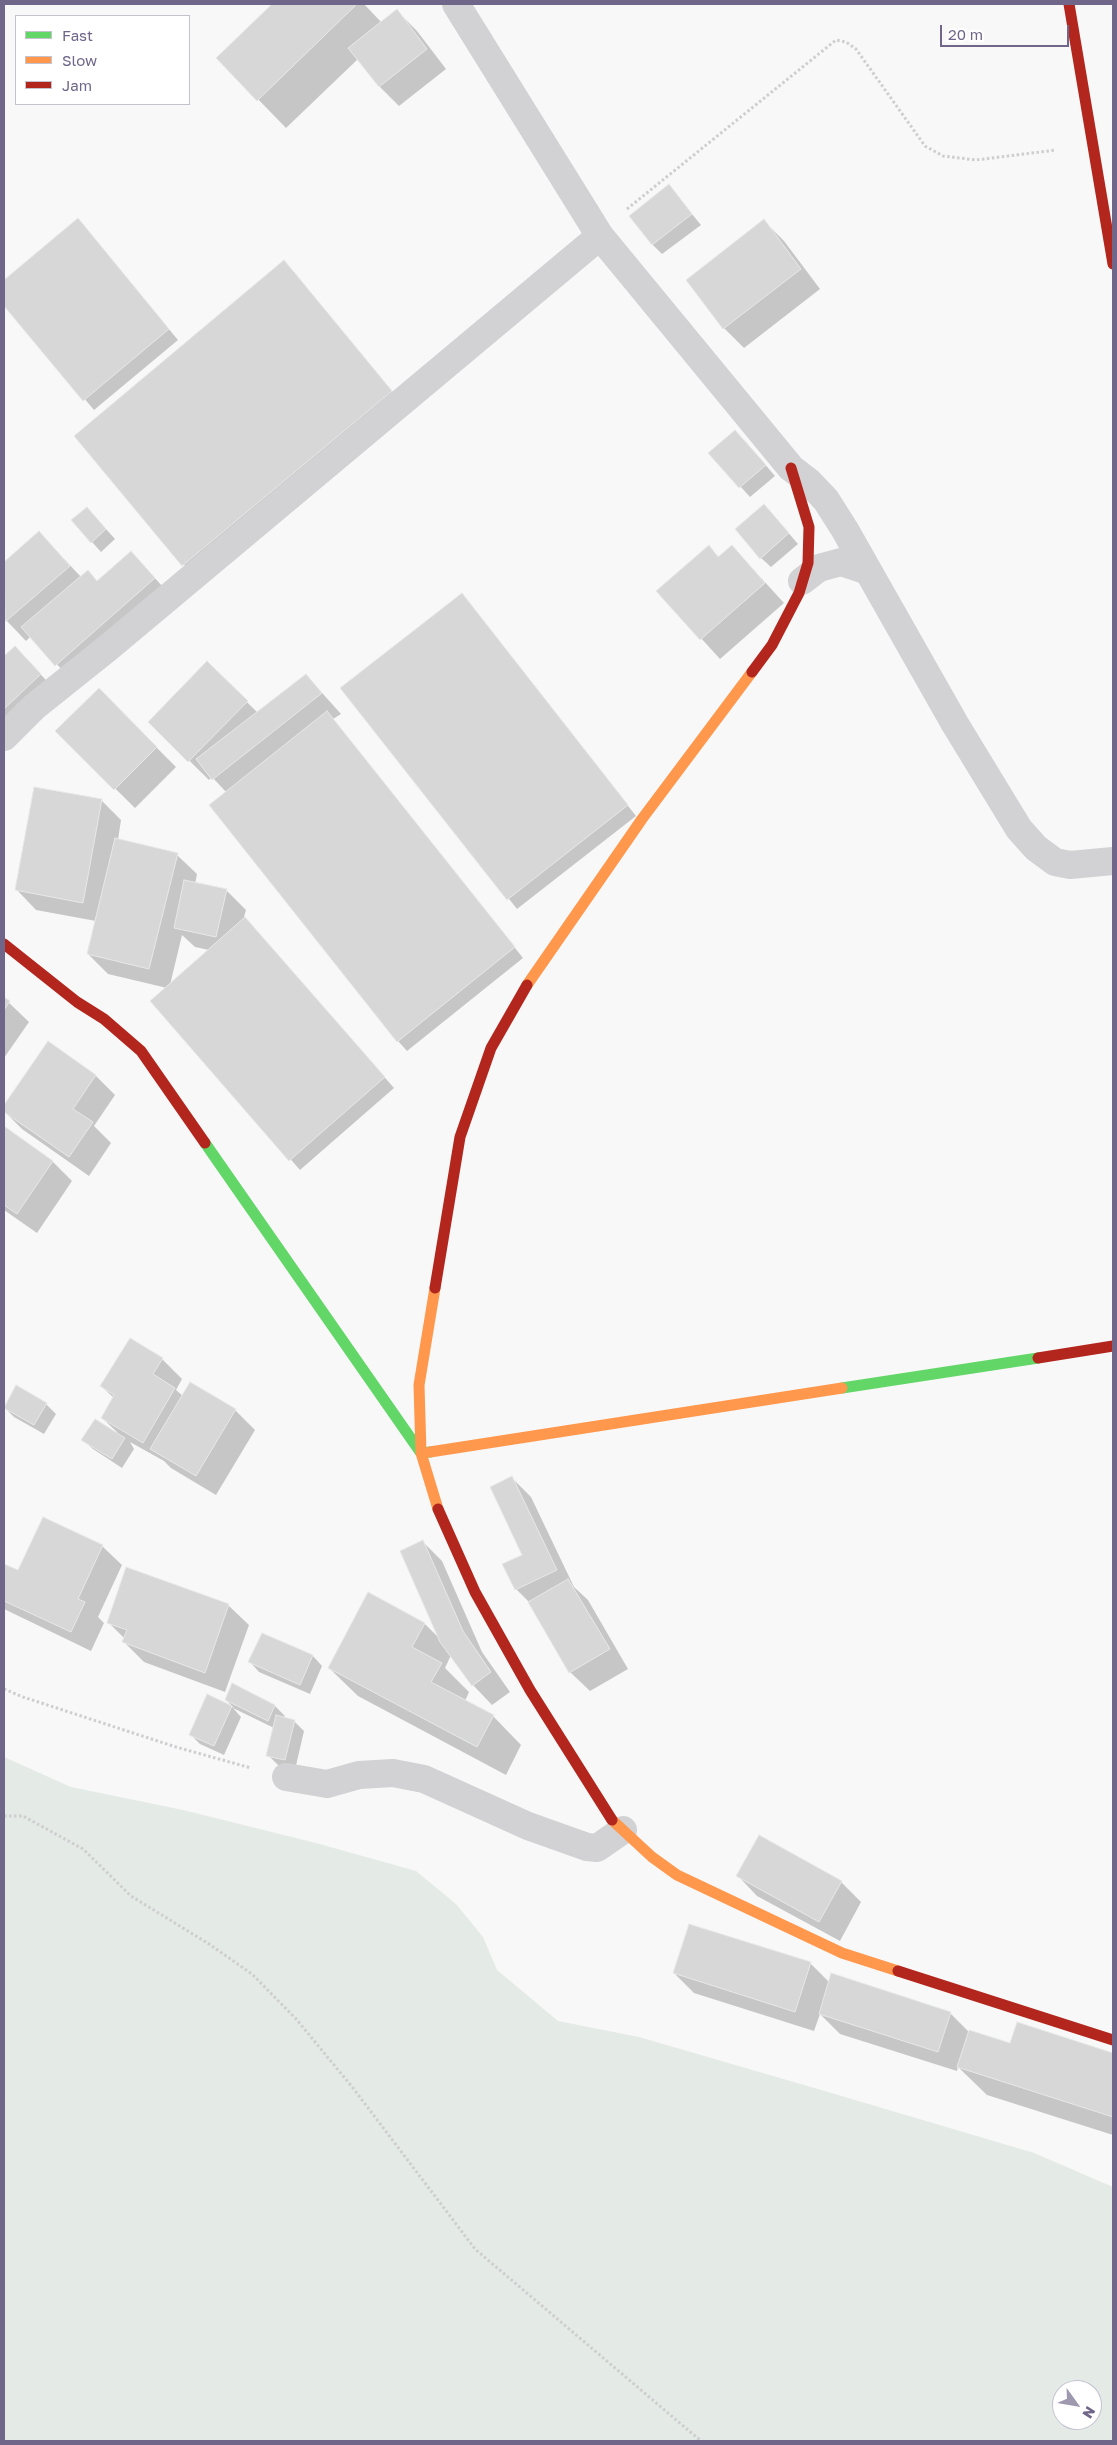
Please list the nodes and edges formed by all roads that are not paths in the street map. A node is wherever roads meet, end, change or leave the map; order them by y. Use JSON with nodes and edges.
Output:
{"nodes":[{"id":1,"x":456,"y":4,"type":"edge"},
{"id":2,"x":1069,"y":4,"type":"edge"},
{"id":3,"x":599,"y":235,"type":"junction"},
{"id":4,"x":1113,"y":264,"type":"edge"},
{"id":5,"x":792,"y":468,"type":"junction"},
{"id":6,"x":868,"y":571,"type":"junction"},
{"id":7,"x":802,"y":582,"type":"junction"},
{"id":8,"x":4,"y":737,"type":"edge"},
{"id":9,"x":1113,"y":861,"type":"edge"},
{"id":10,"x":4,"y":944,"type":"edge"},
{"id":11,"x":1113,"y":1346,"type":"edge"},
{"id":12,"x":421,"y":1453,"type":"junction"},
{"id":13,"x":286,"y":1777,"type":"road end"},
{"id":14,"x":623,"y":1830,"type":"junction"},
{"id":15,"x":1113,"y":2040,"type":"edge"}],
"edges":[{"from":1,"to":3,"type":"street"},
{"from":2,"to":4,"type":"street"},
{"from":3,"to":5,"type":"street"},
{"from":3,"to":8,"type":"street"},
{"from":5,"to":6,"type":"street"},
{"from":5,"to":7,"type":"street"},
{"from":6,"to":7,"type":"street"},
{"from":6,"to":9,"type":"street"},
{"from":7,"to":12,"type":"street"},
{"from":10,"to":12,"type":"street"},
{"from":11,"to":12,"type":"street"},
{"from":12,"to":14,"type":"street"},
{"from":13,"to":14,"type":"street"},
{"from":14,"to":15,"type":"street"}]}
